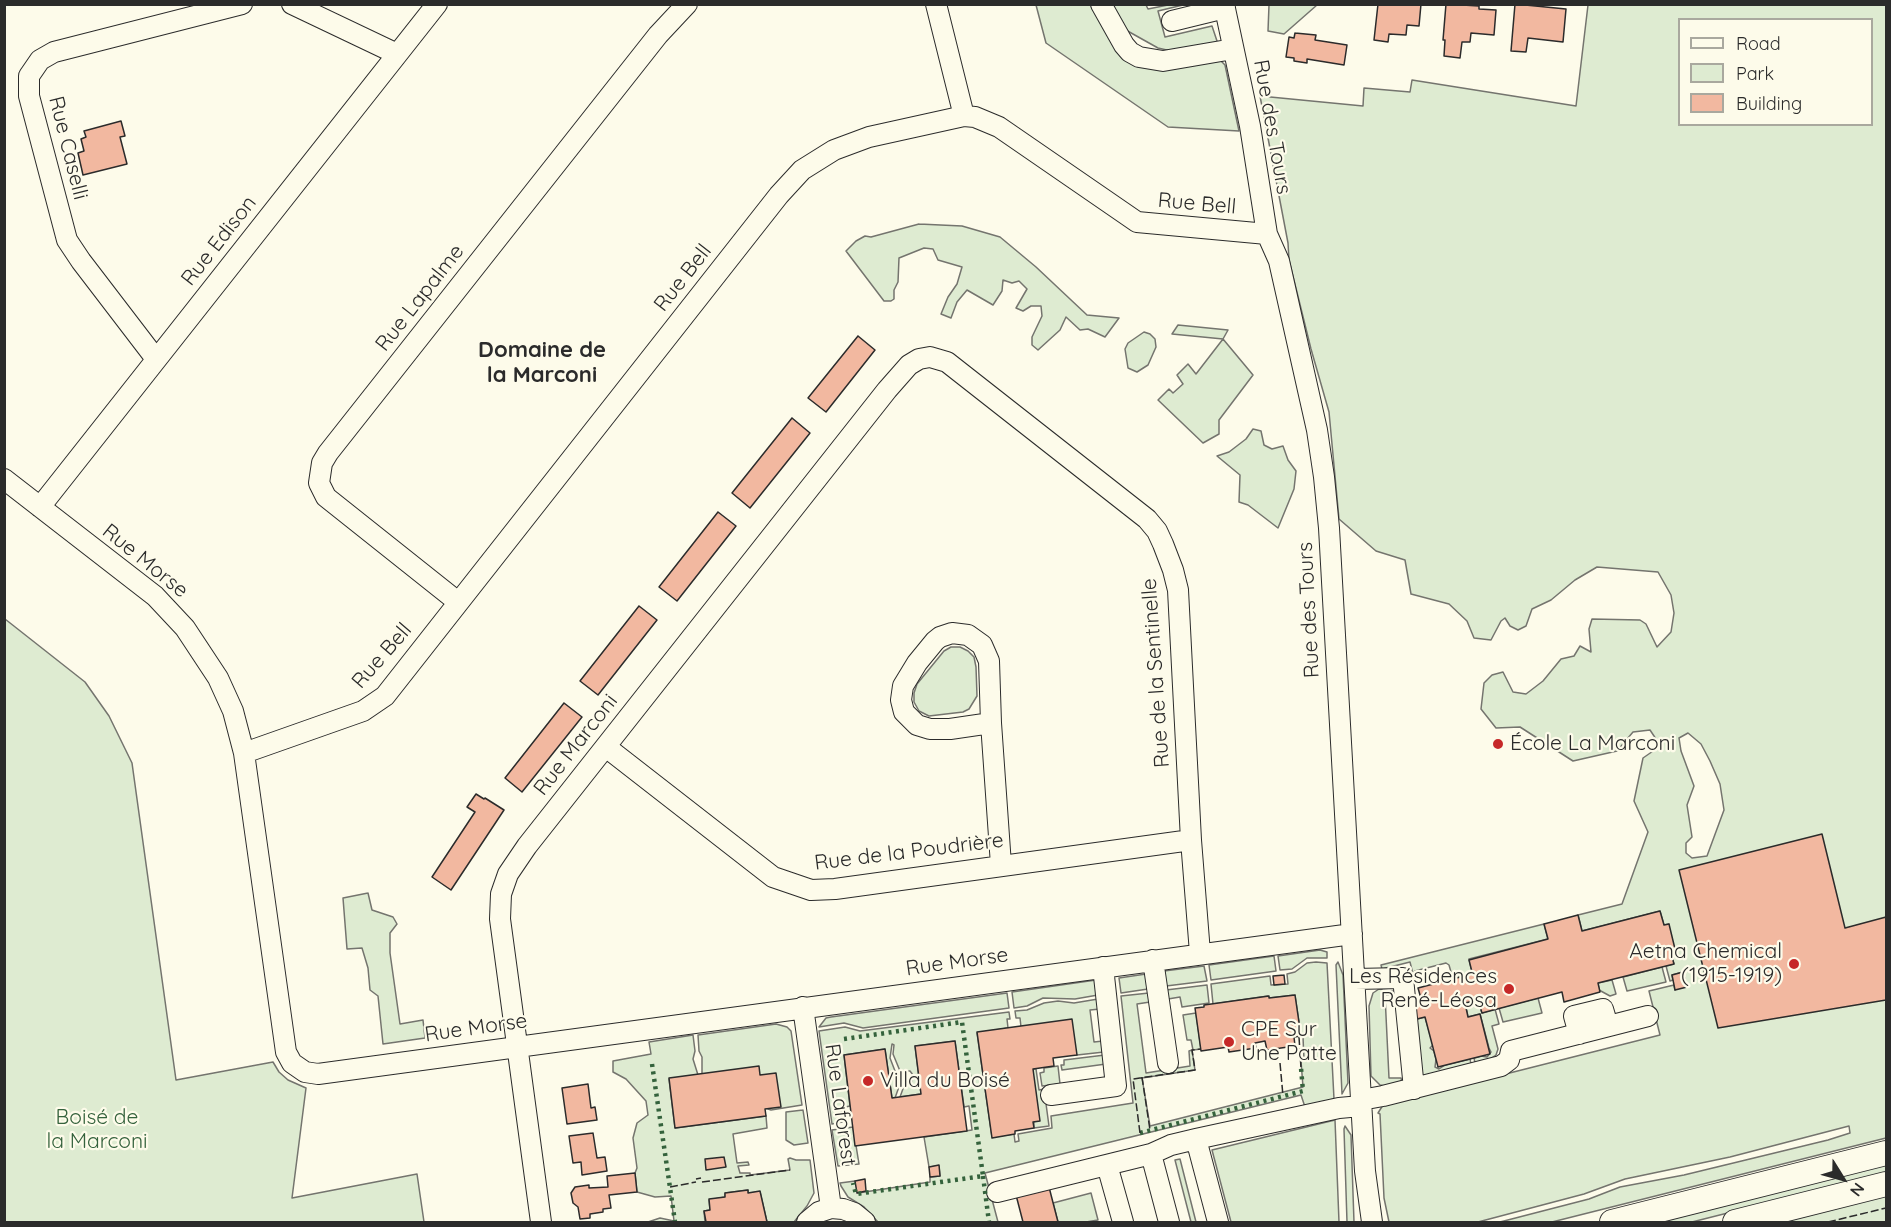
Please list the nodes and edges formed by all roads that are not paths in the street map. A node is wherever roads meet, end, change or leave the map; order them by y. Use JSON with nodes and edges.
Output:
{"nodes":[{"id":1,"x":242,"y":4,"type":"edge"},
{"id":2,"x":292,"y":4,"type":"edge"},
{"id":3,"x":437,"y":4,"type":"edge"},
{"id":4,"x":687,"y":4,"type":"edge"},
{"id":5,"x":936,"y":4,"type":"edge"},
{"id":6,"x":1101,"y":4,"type":"edge"},
{"id":7,"x":1225,"y":6,"type":"edge"},
{"id":8,"x":1172,"y":21,"type":"dead end"},
{"id":9,"x":1233,"y":49,"type":"junction"},
{"id":10,"x":398,"y":54,"type":"junction"},
{"id":11,"x":964,"y":116,"type":"junction"},
{"id":12,"x":1267,"y":234,"type":"junction"},
{"id":13,"x":156,"y":359,"type":"junction"},
{"id":14,"x":903,"y":371,"type":"joint"},
{"id":15,"x":4,"y":479,"type":"edge"},
{"id":16,"x":40,"y":507,"type":"junction"},
{"id":17,"x":458,"y":602,"type":"junction"},
{"id":18,"x":991,"y":723,"type":"junction"},
{"id":19,"x":606,"y":747,"type":"junction"},
{"id":20,"x":244,"y":753,"type":"junction"},
{"id":21,"x":1191,"y":840,"type":"junction"},
{"id":22,"x":1001,"y":865,"type":"junction"},
{"id":23,"x":1352,"y":934,"type":"junction"},
{"id":24,"x":1200,"y":953,"type":"junction"},
{"id":25,"x":1153,"y":960,"type":"junction"},
{"id":26,"x":1103,"y":967,"type":"junction"},
{"id":27,"x":1355,"y":979,"type":"junction"},
{"id":28,"x":803,"y":1007,"type":"junction"},
{"id":29,"x":1648,"y":1016,"type":"dead end"},
{"id":30,"x":517,"y":1046,"type":"junction"},
{"id":31,"x":1168,"y":1063,"type":"dead end"},
{"id":32,"x":1414,"y":1089,"type":"junction"},
{"id":33,"x":1051,"y":1095,"type":"dead end"},
{"id":34,"x":1361,"y":1103,"type":"junction"},
{"id":35,"x":1196,"y":1139,"type":"junction"},
{"id":36,"x":1887,"y":1153,"type":"edge"},
{"id":37,"x":1151,"y":1154,"type":"junction"},
{"id":38,"x":1107,"y":1165,"type":"junction"},
{"id":39,"x":1887,"y":1184,"type":"edge"},
{"id":40,"x":997,"y":1192,"type":"dead end"},
{"id":41,"x":831,"y":1208,"type":"junction"},
{"id":42,"x":541,"y":1222,"type":"edge"},
{"id":43,"x":807,"y":1222,"type":"edge"},
{"id":44,"x":865,"y":1222,"type":"edge"},
{"id":45,"x":1123,"y":1222,"type":"edge"},
{"id":46,"x":1169,"y":1222,"type":"edge"},
{"id":47,"x":1218,"y":1222,"type":"edge"},
{"id":48,"x":1372,"y":1222,"type":"edge"},
{"id":49,"x":1612,"y":1222,"type":"edge"},
{"id":50,"x":1734,"y":1222,"type":"edge"}],
"edges":[{"from":1,"to":13,"type":"street","name":"Rue Caselli"},
{"from":2,"to":10,"type":"street"},
{"from":3,"to":10,"type":"street","name":"Rue Edison"},
{"from":4,"to":17,"type":"street","name":"Rue Lapalme"},
{"from":5,"to":11,"type":"street"},
{"from":6,"to":9,"type":"street"},
{"from":7,"to":8,"type":"street"},
{"from":7,"to":9,"type":"street","name":"Rue des Tours"},
{"from":9,"to":12,"type":"street","name":"Rue des Tours"},
{"from":10,"to":13,"type":"street","name":"Rue Edison"},
{"from":11,"to":12,"type":"street","name":"Rue Bell"},
{"from":11,"to":17,"type":"street","name":"Rue Bell"},
{"from":12,"to":23,"type":"street","name":"Rue des Tours"},
{"from":13,"to":16,"type":"street","name":"Rue Edison"},
{"from":14,"to":19,"type":"street","name":"Rue Marconi"},
{"from":14,"to":21,"type":"street","name":"Rue de la Sentinelle"},
{"from":15,"to":16,"type":"street","name":"Rue Morse"},
{"from":16,"to":20,"type":"street","name":"Rue Morse"},
{"from":17,"to":20,"type":"street","name":"Rue Bell"},
{"from":18,"to":18,"type":"street"},
{"from":18,"to":22,"type":"street"},
{"from":19,"to":22,"type":"street","name":"Rue de la Poudrière"},
{"from":19,"to":30,"type":"street","name":"Rue Marconi"},
{"from":20,"to":30,"type":"street","name":"Rue Morse"},
{"from":21,"to":22,"type":"street","name":"Rue de la Poudrière"},
{"from":21,"to":24,"type":"street","name":"Rue de la Sentinelle"},
{"from":23,"to":24,"type":"street","name":"Rue Morse"},
{"from":23,"to":27,"type":"street","name":"Rue des Tours"},
{"from":24,"to":25,"type":"street","name":"Rue Morse"},
{"from":25,"to":26,"type":"street","name":"Rue Morse"},
{"from":25,"to":31,"type":"street"},
{"from":26,"to":28,"type":"street","name":"Rue Morse"},
{"from":26,"to":33,"type":"street"},
{"from":27,"to":32,"type":"street"},
{"from":27,"to":34,"type":"street","name":"Rue des Tours"},
{"from":28,"to":30,"type":"street","name":"Rue Morse"},
{"from":28,"to":41,"type":"street","name":"Rue Laforest"},
{"from":29,"to":32,"type":"street"},
{"from":30,"to":42,"type":"street","name":"Rue Marconi"},
{"from":32,"to":34,"type":"street"},
{"from":34,"to":35,"type":"street"},
{"from":34,"to":48,"type":"street","name":"Rue des Tours"},
{"from":35,"to":37,"type":"street"},
{"from":35,"to":47,"type":"street"},
{"from":36,"to":49,"type":"main road"},
{"from":37,"to":38,"type":"street"},
{"from":37,"to":46,"type":"street"},
{"from":38,"to":40,"type":"street"},
{"from":38,"to":45,"type":"street"},
{"from":39,"to":50,"type":"main road"},
{"from":41,"to":43,"type":"street"},
{"from":41,"to":44,"type":"street"}]}
